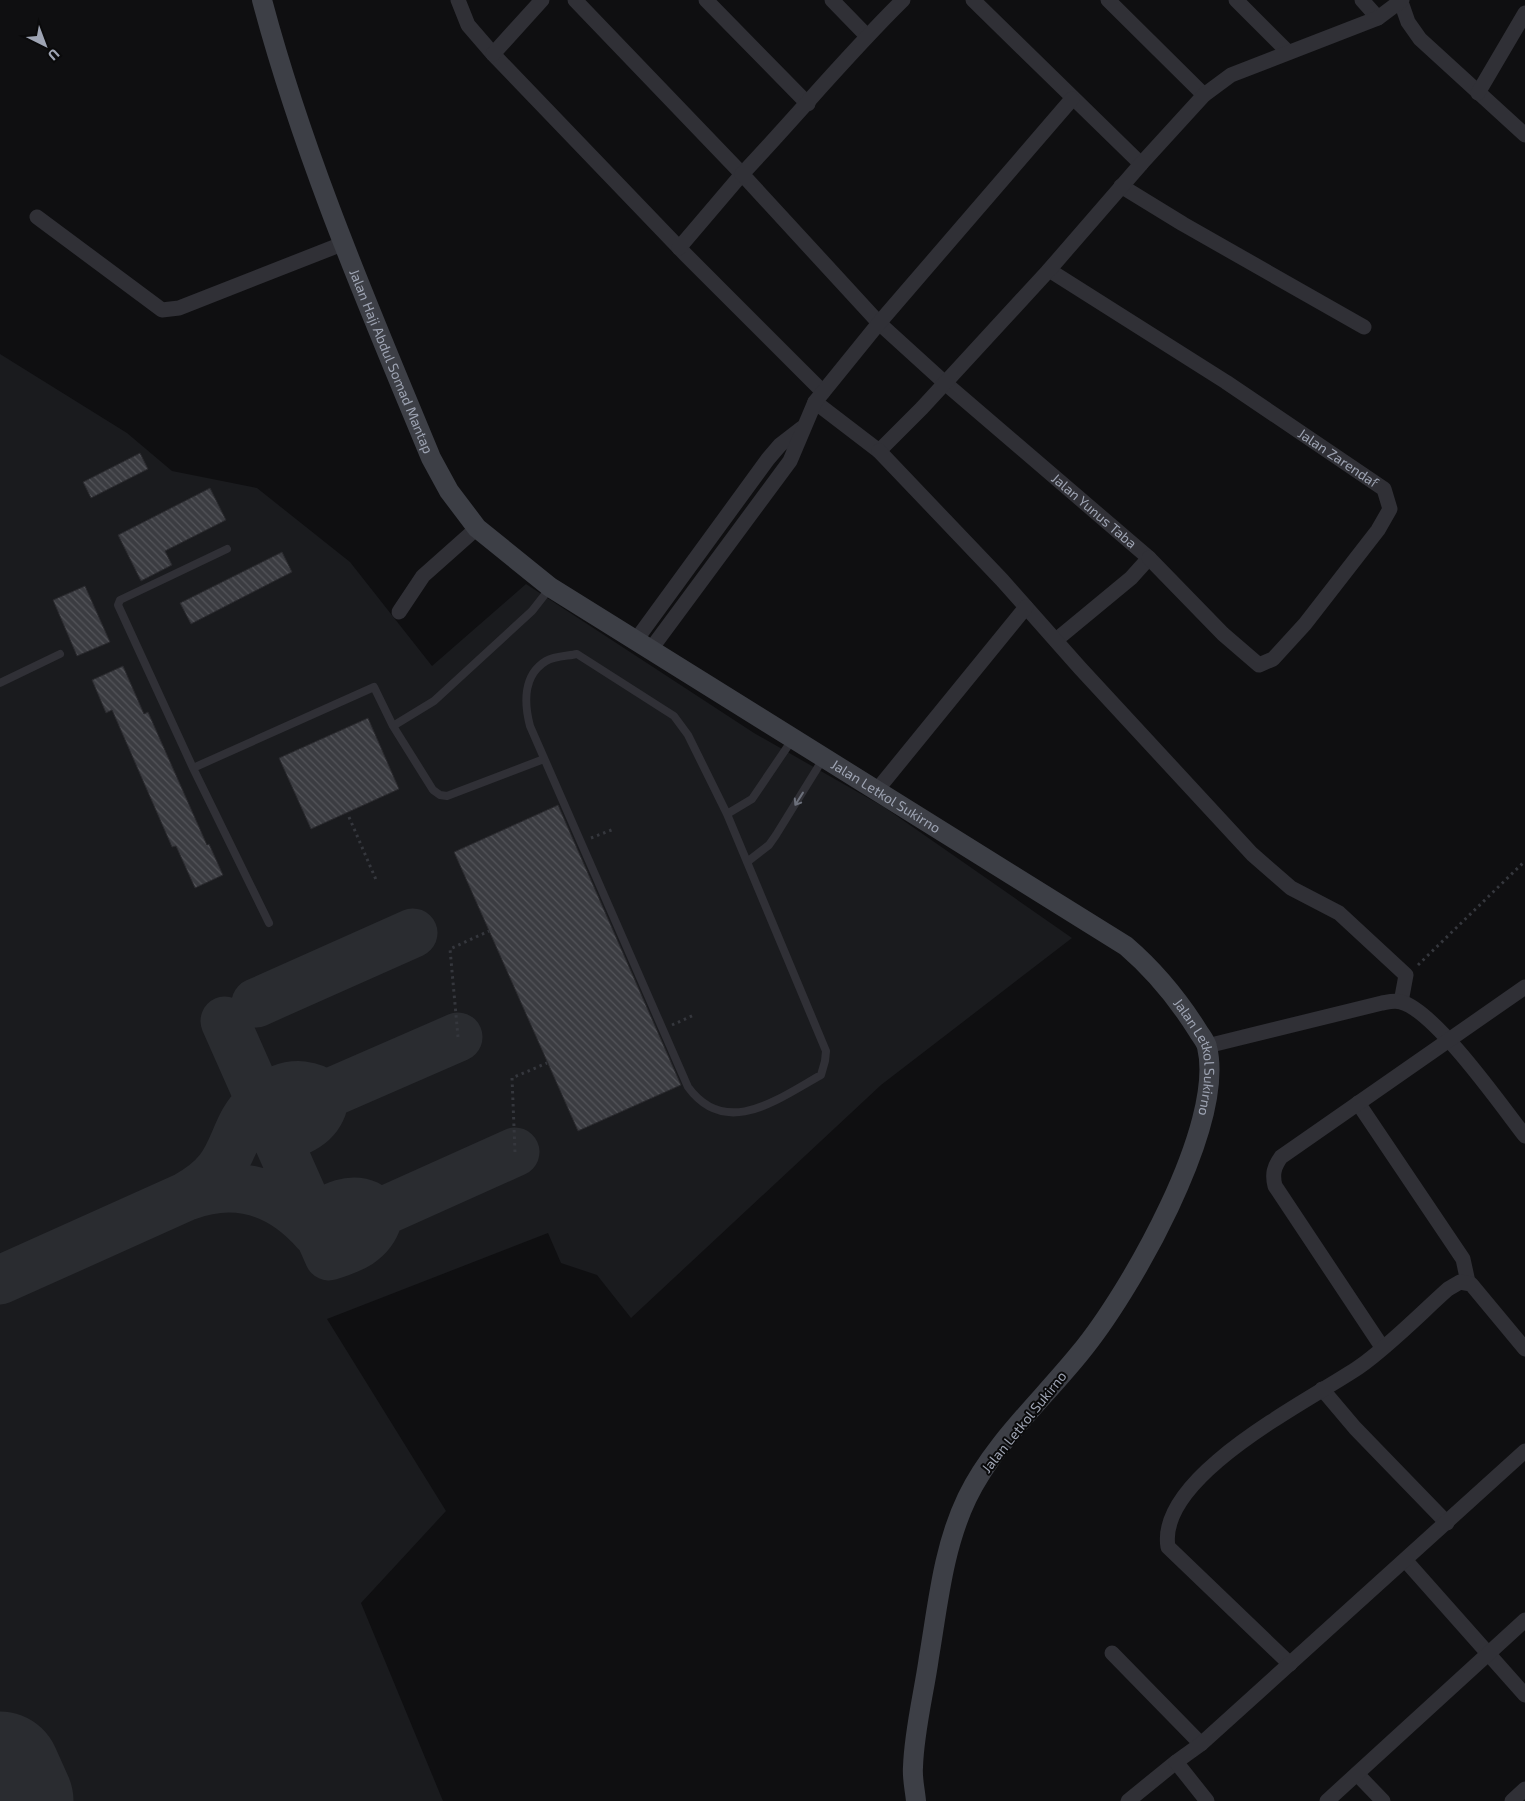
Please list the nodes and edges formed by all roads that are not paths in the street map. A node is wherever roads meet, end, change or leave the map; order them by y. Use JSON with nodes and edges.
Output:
{"nodes":[{"id":1,"x":262,"y":0,"type":"edge"},
{"id":2,"x":458,"y":0,"type":"edge"},
{"id":3,"x":542,"y":0,"type":"edge"},
{"id":4,"x":575,"y":0,"type":"edge"},
{"id":5,"x":706,"y":0,"type":"edge"},
{"id":6,"x":832,"y":0,"type":"edge"},
{"id":7,"x":903,"y":0,"type":"edge"},
{"id":8,"x":973,"y":0,"type":"edge"},
{"id":9,"x":1108,"y":0,"type":"edge"},
{"id":10,"x":1236,"y":0,"type":"edge"},
{"id":11,"x":1362,"y":0,"type":"edge"},
{"id":12,"x":1402,"y":1,"type":"edge"},
{"id":13,"x":1525,"y":13,"type":"edge"},
{"id":14,"x":1378,"y":18,"type":"junction"},
{"id":15,"x":866,"y":36,"type":"junction"},
{"id":16,"x":1288,"y":52,"type":"junction"},
{"id":17,"x":494,"y":54,"type":"junction"},
{"id":18,"x":1478,"y":94,"type":"junction"},
{"id":19,"x":1204,"y":96,"type":"junction"},
{"id":20,"x":1072,"y":99,"type":"junction"},
{"id":21,"x":808,"y":104,"type":"junction"},
{"id":22,"x":1525,"y":135,"type":"edge"},
{"id":23,"x":1141,"y":164,"type":"junction"},
{"id":24,"x":742,"y":174,"type":"junction"},
{"id":25,"x":1121,"y":186,"type":"junction"},
{"id":26,"x":37,"y":217,"type":"dead end"},
{"id":27,"x":342,"y":244,"type":"junction"},
{"id":28,"x":679,"y":248,"type":"junction"},
{"id":29,"x":1049,"y":270,"type":"junction"},
{"id":30,"x":879,"y":323,"type":"junction"},
{"id":31,"x":1364,"y":328,"type":"dead end"},
{"id":32,"x":945,"y":383,"type":"junction"},
{"id":33,"x":819,"y":397,"type":"junction"},
{"id":34,"x":879,"y":451,"type":"junction"},
{"id":35,"x":477,"y":528,"type":"junction"},
{"id":36,"x":227,"y":549,"type":"dead end"},
{"id":37,"x":1149,"y":558,"type":"junction"},
{"id":38,"x":550,"y":586,"type":"junction"},
{"id":39,"x":1026,"y":607,"type":"junction"},
{"id":40,"x":399,"y":612,"type":"dead end"},
{"id":41,"x":1056,"y":640,"type":"junction"},
{"id":42,"x":644,"y":645,"type":"junction"},
{"id":43,"x":60,"y":654,"type":"dead end"},
{"id":44,"x":0,"y":683,"type":"edge"},
{"id":45,"x":393,"y":726,"type":"junction"},
{"id":46,"x":793,"y":738,"type":"junction"},
{"id":47,"x":824,"y":758,"type":"junction"},
{"id":48,"x":544,"y":759,"type":"junction"},
{"id":49,"x":193,"y":768,"type":"junction"},
{"id":50,"x":877,"y":790,"type":"junction"},
{"id":51,"x":727,"y":814,"type":"junction"},
{"id":52,"x":746,"y":862,"type":"junction"},
{"id":53,"x":269,"y":923,"type":"dead end"},
{"id":54,"x":1523,"y":993,"type":"edge"},
{"id":55,"x":1401,"y":1002,"type":"junction"},
{"id":56,"x":1449,"y":1039,"type":"junction"},
{"id":57,"x":1207,"y":1046,"type":"junction"},
{"id":58,"x":1358,"y":1103,"type":"junction"},
{"id":59,"x":1525,"y":1136,"type":"edge"},
{"id":60,"x":1468,"y":1282,"type":"junction"},
{"id":61,"x":1382,"y":1347,"type":"junction"},
{"id":62,"x":1525,"y":1349,"type":"edge"},
{"id":63,"x":1322,"y":1389,"type":"junction"},
{"id":64,"x":1525,"y":1451,"type":"edge"},
{"id":65,"x":1448,"y":1523,"type":"junction"},
{"id":66,"x":1406,"y":1561,"type":"junction"},
{"id":67,"x":1525,"y":1620,"type":"edge"},
{"id":68,"x":1112,"y":1653,"type":"dead end"},
{"id":69,"x":1488,"y":1654,"type":"junction"},
{"id":70,"x":1290,"y":1664,"type":"junction"},
{"id":71,"x":1525,"y":1695,"type":"edge"},
{"id":72,"x":1201,"y":1744,"type":"junction"},
{"id":73,"x":1176,"y":1762,"type":"junction"},
{"id":74,"x":1357,"y":1774,"type":"junction"},
{"id":75,"x":1525,"y":1789,"type":"edge"},
{"id":76,"x":916,"y":1801,"type":"edge"},
{"id":77,"x":1128,"y":1801,"type":"edge"},
{"id":78,"x":1207,"y":1801,"type":"edge"},
{"id":79,"x":1327,"y":1801,"type":"edge"},
{"id":80,"x":1383,"y":1801,"type":"edge"},
{"id":81,"x":1512,"y":1801,"type":"edge"}],
"edges":[{"from":1,"to":27,"type":"main road","name":"Jalan Haji Abdul Somad Mantap"},
{"from":2,"to":17,"type":"street"},
{"from":3,"to":17,"type":"street"},
{"from":4,"to":24,"type":"street","name":"Jalan Yunus Taba"},
{"from":5,"to":21,"type":"street"},
{"from":6,"to":15,"type":"street"},
{"from":7,"to":15,"type":"street"},
{"from":8,"to":20,"type":"street"},
{"from":9,"to":19,"type":"street"},
{"from":10,"to":16,"type":"street"},
{"from":11,"to":14,"type":"street"},
{"from":12,"to":14,"type":"street"},
{"from":12,"to":18,"type":"street"},
{"from":13,"to":18,"type":"street"},
{"from":14,"to":16,"type":"street"},
{"from":15,"to":21,"type":"street"},
{"from":16,"to":19,"type":"street"},
{"from":17,"to":28,"type":"street"},
{"from":18,"to":22,"type":"street"},
{"from":19,"to":23,"type":"street"},
{"from":20,"to":23,"type":"street"},
{"from":20,"to":30,"type":"street"},
{"from":21,"to":24,"type":"street"},
{"from":23,"to":25,"type":"street"},
{"from":24,"to":28,"type":"street"},
{"from":24,"to":30,"type":"street","name":"Jalan Yunus Taba"},
{"from":25,"to":29,"type":"street"},
{"from":25,"to":31,"type":"street"},
{"from":26,"to":27,"type":"street"},
{"from":27,"to":35,"type":"main road","name":"Jalan Haji Abdul Somad Mantap"},
{"from":28,"to":33,"type":"street"},
{"from":29,"to":32,"type":"street"},
{"from":29,"to":37,"type":"street","name":"Jalan Zarendaf"},
{"from":30,"to":32,"type":"street","name":"Jalan Yunus Taba"},
{"from":30,"to":33,"type":"street"},
{"from":32,"to":34,"type":"street"},
{"from":32,"to":37,"type":"street","name":"Jalan Yunus Taba"},
{"from":33,"to":34,"type":"street"},
{"from":33,"to":42,"type":"street"},
{"from":34,"to":39,"type":"street"},
{"from":35,"to":38,"type":"main road","name":"Jalan Haji Abdul Somad Mantap"},
{"from":35,"to":40,"type":"street"},
{"from":36,"to":49,"type":"lane"},
{"from":37,"to":41,"type":"street","name":"Jalan Yunus Taba"},
{"from":38,"to":42,"type":"main road","name":"Jalan Haji Abdul Somad Mantap"},
{"from":38,"to":45,"type":"lane"},
{"from":39,"to":41,"type":"street"},
{"from":39,"to":50,"type":"street"},
{"from":41,"to":55,"type":"street"},
{"from":42,"to":46,"type":"main road","name":"Jalan Letkol Sukirno"},
{"from":43,"to":44,"type":"lane"},
{"from":45,"to":48,"type":"lane"},
{"from":45,"to":49,"type":"lane"},
{"from":46,"to":47,"type":"main road","name":"Jalan Letkol Sukirno"},
{"from":46,"to":51,"type":"lane"},
{"from":47,"to":50,"type":"main road","name":"Jalan Letkol Sukirno"},
{"from":47,"to":52,"type":"lane","one_way":true},
{"from":48,"to":51,"type":"lane"},
{"from":48,"to":52,"type":"lane"},
{"from":49,"to":53,"type":"lane"},
{"from":50,"to":57,"type":"main road","name":"Jalan Letkol Sukirno"},
{"from":51,"to":52,"type":"lane"},
{"from":54,"to":56,"type":"street"},
{"from":55,"to":56,"type":"street"},
{"from":55,"to":57,"type":"street"},
{"from":56,"to":58,"type":"street"},
{"from":56,"to":59,"type":"street"},
{"from":57,"to":76,"type":"main road","name":"Jalan Letkol Sukirno"},
{"from":58,"to":60,"type":"street"},
{"from":58,"to":61,"type":"street"},
{"from":60,"to":61,"type":"street"},
{"from":60,"to":62,"type":"street"},
{"from":61,"to":63,"type":"street"},
{"from":63,"to":65,"type":"street"},
{"from":63,"to":70,"type":"street"},
{"from":64,"to":65,"type":"street"},
{"from":65,"to":66,"type":"street"},
{"from":66,"to":69,"type":"street"},
{"from":66,"to":70,"type":"street"},
{"from":67,"to":69,"type":"street"},
{"from":68,"to":72,"type":"street"},
{"from":69,"to":71,"type":"street"},
{"from":69,"to":74,"type":"street"},
{"from":70,"to":72,"type":"street"},
{"from":72,"to":73,"type":"street"},
{"from":73,"to":77,"type":"street"},
{"from":73,"to":78,"type":"street"},
{"from":74,"to":79,"type":"street"},
{"from":74,"to":80,"type":"street"},
{"from":75,"to":81,"type":"street"}]}
